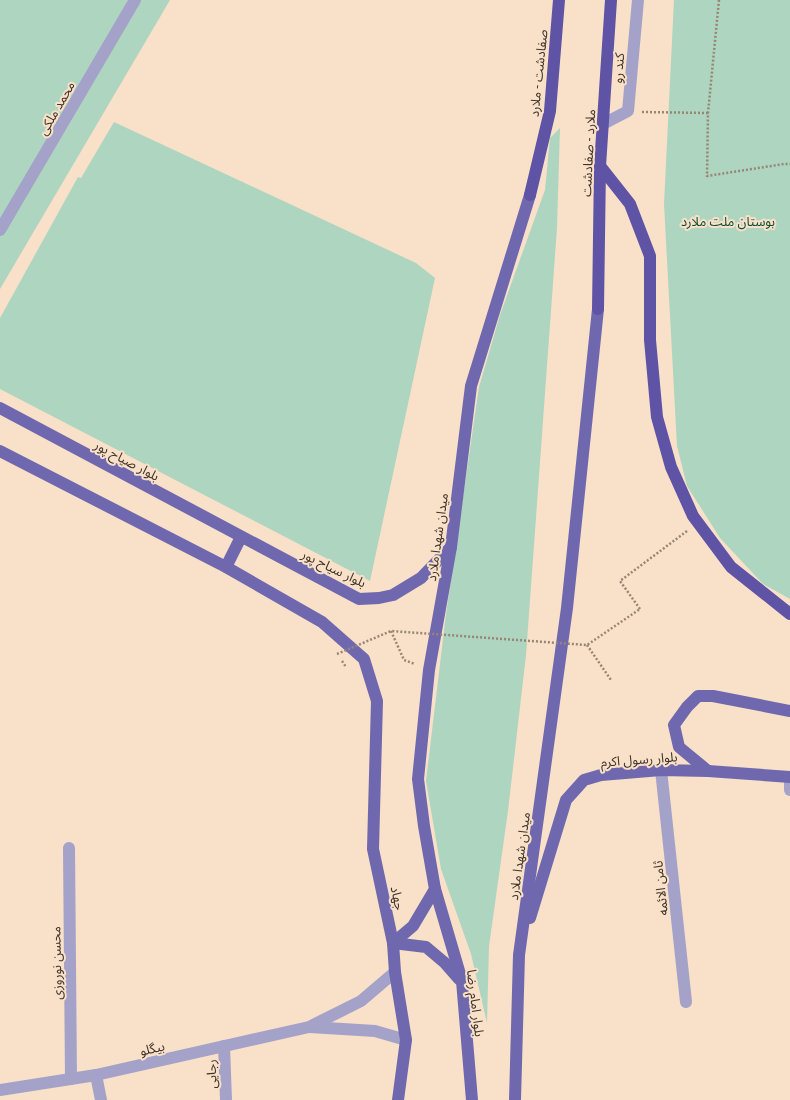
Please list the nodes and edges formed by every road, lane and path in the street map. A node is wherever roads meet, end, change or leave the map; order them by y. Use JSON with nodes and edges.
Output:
{"nodes":[{"id":1,"x":135,"y":0,"type":"edge"},
{"id":2,"x":558,"y":0,"type":"edge"},
{"id":3,"x":611,"y":0,"type":"edge"},
{"id":4,"x":638,"y":0,"type":"edge"},
{"id":5,"x":718,"y":0,"type":"edge"},
{"id":6,"x":628,"y":111,"type":"junction"},
{"id":7,"x":708,"y":113,"type":"junction"},
{"id":8,"x":603,"y":124,"type":"junction"},
{"id":9,"x":790,"y":164,"type":"edge"},
{"id":10,"x":600,"y":166,"type":"junction"},
{"id":11,"x":530,"y":195,"type":"joint"},
{"id":12,"x":0,"y":230,"type":"edge"},
{"id":13,"x":598,"y":308,"type":"joint"},
{"id":14,"x":0,"y":408,"type":"edge"},
{"id":15,"x":0,"y":451,"type":"edge"},
{"id":16,"x":698,"y":523,"type":"junction"},
{"id":17,"x":241,"y":537,"type":"junction"},
{"id":18,"x":451,"y":547,"type":"junction"},
{"id":19,"x":226,"y":567,"type":"junction"},
{"id":20,"x":790,"y":614,"type":"edge"},
{"id":21,"x":391,"y":631,"type":"junction"},
{"id":22,"x":587,"y":645,"type":"junction"},
{"id":23,"x":337,"y":654,"type":"dead end"},
{"id":24,"x":404,"y":660,"type":"dead end"},
{"id":25,"x":611,"y":680,"type":"dead end"},
{"id":26,"x":790,"y":711,"type":"edge"},
{"id":27,"x":661,"y":770,"type":"junction"},
{"id":28,"x":708,"y":771,"type":"junction"},
{"id":29,"x":790,"y":777,"type":"edge"},
{"id":30,"x":790,"y":790,"type":"edge"},
{"id":31,"x":69,"y":848,"type":"dead end"},
{"id":32,"x":435,"y":889,"type":"junction"},
{"id":33,"x":393,"y":943,"type":"junction"},
{"id":34,"x":519,"y":955,"type":"junction"},
{"id":35,"x":396,"y":972,"type":"junction"},
{"id":36,"x":462,"y":981,"type":"junction"},
{"id":37,"x":686,"y":1002,"type":"dead end"},
{"id":38,"x":309,"y":1027,"type":"junction"},
{"id":39,"x":406,"y":1040,"type":"junction"},
{"id":40,"x":224,"y":1046,"type":"junction"},
{"id":41,"x":96,"y":1075,"type":"junction"},
{"id":42,"x":71,"y":1079,"type":"junction"},
{"id":43,"x":0,"y":1090,"type":"edge"},
{"id":44,"x":101,"y":1100,"type":"edge"},
{"id":45,"x":226,"y":1100,"type":"edge"},
{"id":46,"x":398,"y":1100,"type":"edge"},
{"id":47,"x":472,"y":1100,"type":"edge"},
{"id":48,"x":515,"y":1100,"type":"edge"}],
"edges":[{"from":1,"to":12,"type":"street","name":"محمد ملکی"},
{"from":2,"to":11,"type":"highway","name":"صفادشت - ملارد"},
{"from":3,"to":8,"type":"highway","name":"ملارد - صفادشت"},
{"from":4,"to":6,"type":"street","name":"کند رو"},
{"from":5,"to":7,"type":"path"},
{"from":6,"to":7,"type":"path"},
{"from":6,"to":8,"type":"street"},
{"from":7,"to":9,"type":"path"},
{"from":8,"to":10,"type":"highway","name":"ملارد - صفادشت"},
{"from":10,"to":13,"type":"highway","name":"ملارد - صفادشت"},
{"from":10,"to":16,"type":"highway"},
{"from":11,"to":18,"type":"main road","name":"میدان شهدا ملارد"},
{"from":13,"to":34,"type":"main road","name":"میدان شهدا ملارد"},
{"from":14,"to":17,"type":"main road","name":"بلوار صیاح پور"},
{"from":15,"to":19,"type":"main road"},
{"from":16,"to":20,"type":"highway"},
{"from":16,"to":22,"type":"path","bridge":true},
{"from":17,"to":18,"type":"main road","name":"بلوار سیاح پور"},
{"from":17,"to":19,"type":"main road"},
{"from":18,"to":32,"type":"main road","name":"میدان شهدا ملارد"},
{"from":19,"to":33,"type":"main road","name":"جهاد"},
{"from":21,"to":22,"type":"path","bridge":true},
{"from":21,"to":23,"type":"path","bridge":true},
{"from":21,"to":24,"type":"path"},
{"from":22,"to":25,"type":"path"},
{"from":26,"to":28,"type":"main road"},
{"from":27,"to":28,"type":"main road","name":"بلوار رسول اکرم"},
{"from":27,"to":34,"type":"main road","name":"بلوار رسول اکرم"},
{"from":27,"to":37,"type":"street","name":"ثامن الائمه"},
{"from":28,"to":29,"type":"main road","name":"بلوار رسول اکرم"},
{"from":29,"to":30,"type":"street"},
{"from":31,"to":42,"type":"street","name":"محسن نوروزی"},
{"from":32,"to":33,"type":"main road"},
{"from":32,"to":36,"type":"main road","name":"بلوار امام رضا"},
{"from":33,"to":35,"type":"main road","name":"جهاد"},
{"from":33,"to":36,"type":"main road"},
{"from":34,"to":48,"type":"main road"},
{"from":35,"to":38,"type":"street"},
{"from":35,"to":39,"type":"main road","name":"جهاد"},
{"from":36,"to":47,"type":"main road","name":"بلوار امام رضا"},
{"from":38,"to":39,"type":"street"},
{"from":38,"to":40,"type":"street","name":"بیگلو"},
{"from":39,"to":46,"type":"main road","name":"جهاد"},
{"from":40,"to":41,"type":"street","name":"بیگلو"},
{"from":40,"to":45,"type":"street","name":"رجایی"},
{"from":41,"to":42,"type":"street","name":"بیگلو"},
{"from":41,"to":44,"type":"street"},
{"from":42,"to":43,"type":"street","name":"بیگلو"}]}
